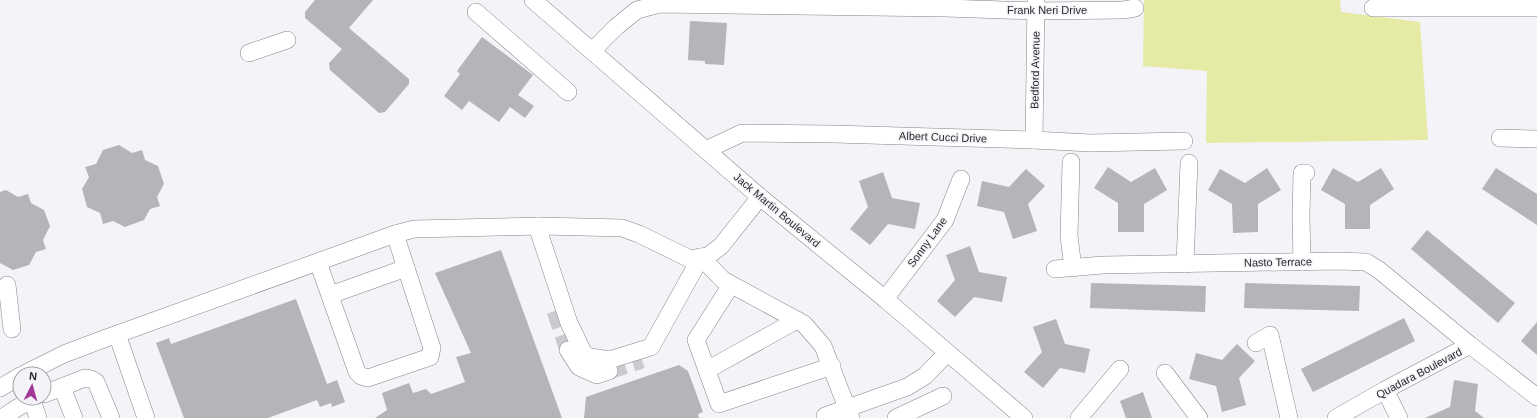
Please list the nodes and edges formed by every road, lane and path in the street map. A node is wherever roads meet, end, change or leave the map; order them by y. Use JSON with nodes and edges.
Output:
{"nodes":[{"id":1,"x":533,"y":0,"type":"edge"},
{"id":2,"x":734,"y":2,"type":"edge"},
{"id":3,"x":649,"y":3,"type":"edge"},
{"id":4,"x":1036,"y":6,"type":"edge"},
{"id":5,"x":1135,"y":8,"type":"dead end"},
{"id":6,"x":1372,"y":8,"type":"dead end"},
{"id":7,"x":1537,"y":8,"type":"edge"},
{"id":8,"x":476,"y":12,"type":"dead end"},
{"id":9,"x":287,"y":40,"type":"dead end"},
{"id":10,"x":592,"y":51,"type":"junction"},
{"id":11,"x":249,"y":53,"type":"dead end"},
{"id":12,"x":568,"y":92,"type":"dead end"},
{"id":13,"x":1500,"y":138,"type":"dead end"},
{"id":14,"x":1537,"y":138,"type":"edge"},
{"id":15,"x":1034,"y":140,"type":"junction"},
{"id":16,"x":1184,"y":141,"type":"dead end"},
{"id":17,"x":706,"y":150,"type":"junction"},
{"id":18,"x":1071,"y":162,"type":"dead end"},
{"id":19,"x":1189,"y":163,"type":"dead end"},
{"id":20,"x":1306,"y":172,"type":"dead end"},
{"id":21,"x":961,"y":179,"type":"dead end"},
{"id":22,"x":760,"y":197,"type":"junction"},
{"id":23,"x":537,"y":226,"type":"junction"},
{"id":24,"x":395,"y":234,"type":"junction"},
{"id":25,"x":701,"y":257,"type":"junction"},
{"id":26,"x":548,"y":260,"type":"junction"},
{"id":27,"x":318,"y":262,"type":"junction"},
{"id":28,"x":1302,"y":262,"type":"junction"},
{"id":29,"x":1185,"y":264,"type":"junction"},
{"id":30,"x":406,"y":268,"type":"junction"},
{"id":31,"x":1073,"y":268,"type":"junction"},
{"id":32,"x":1055,"y":269,"type":"dead end"},
{"id":33,"x":7,"y":285,"type":"dead end"},
{"id":34,"x":731,"y":285,"type":"junction"},
{"id":35,"x":330,"y":295,"type":"junction"},
{"id":36,"x":885,"y":300,"type":"junction"},
{"id":37,"x":555,"y":310,"type":"tunnel mouth"},
{"id":38,"x":797,"y":320,"type":"junction"},
{"id":39,"x":12,"y":329,"type":"dead end"},
{"id":40,"x":660,"y":329,"type":"junction"},
{"id":41,"x":117,"y":334,"type":"junction"},
{"id":42,"x":1256,"y":344,"type":"dead end"},
{"id":43,"x":1470,"y":346,"type":"junction"},
{"id":44,"x":568,"y":350,"type":"tunnel mouth"},
{"id":45,"x":947,"y":353,"type":"junction"},
{"id":46,"x":642,"y":360,"type":"tunnel mouth"},
{"id":47,"x":40,"y":366,"type":"edge"},
{"id":48,"x":832,"y":366,"type":"junction"},
{"id":49,"x":1120,"y":369,"type":"dead end"},
{"id":50,"x":707,"y":370,"type":"junction"},
{"id":51,"x":610,"y":371,"type":"tunnel mouth"},
{"id":52,"x":1165,"y":372,"type":"dead end"},
{"id":53,"x":12,"y":381,"type":"edge"},
{"id":54,"x":62,"y":387,"type":"junction"},
{"id":55,"x":0,"y":388,"type":"edge"},
{"id":56,"x":1385,"y":390,"type":"junction"},
{"id":57,"x":52,"y":391,"type":"edge"},
{"id":58,"x":943,"y":396,"type":"dead end"},
{"id":59,"x":1537,"y":397,"type":"edge"},
{"id":60,"x":22,"y":406,"type":"edge"},
{"id":61,"x":37,"y":406,"type":"edge"},
{"id":62,"x":857,"y":412,"type":"edge"},
{"id":63,"x":825,"y":416,"type":"dead end"},
{"id":64,"x":2,"y":418,"type":"edge"},
{"id":65,"x":38,"y":418,"type":"edge"},
{"id":66,"x":74,"y":418,"type":"edge"},
{"id":67,"x":110,"y":418,"type":"edge"},
{"id":68,"x":146,"y":418,"type":"edge"},
{"id":69,"x":896,"y":418,"type":"edge"},
{"id":70,"x":1024,"y":418,"type":"edge"},
{"id":71,"x":1079,"y":418,"type":"edge"},
{"id":72,"x":1199,"y":418,"type":"edge"},
{"id":73,"x":1289,"y":418,"type":"edge"},
{"id":74,"x":1336,"y":418,"type":"edge"},
{"id":75,"x":1399,"y":418,"type":"edge"}],
"edges":[{"from":1,"to":10,"type":"street","name":"Jack Martin Boulevard"},
{"from":2,"to":3,"type":"street","name":"Frank Neri Drive"},
{"from":2,"to":4,"type":"street","name":"Frank Neri Drive"},
{"from":3,"to":10,"type":"street","name":"Frank Neri Drive"},
{"from":4,"to":5,"type":"street","name":"Frank Neri Drive"},
{"from":4,"to":15,"type":"street","name":"Bedford Avenue"},
{"from":6,"to":7,"type":"street"},
{"from":8,"to":12,"type":"street"},
{"from":9,"to":11,"type":"street"},
{"from":10,"to":17,"type":"street","name":"Jack Martin Boulevard"},
{"from":13,"to":14,"type":"street"},
{"from":15,"to":16,"type":"street","name":"Albert Cucci Drive"},
{"from":15,"to":17,"type":"street","name":"Albert Cucci Drive"},
{"from":17,"to":22,"type":"street","name":"Jack Martin Boulevard"},
{"from":18,"to":31,"type":"street"},
{"from":19,"to":29,"type":"street"},
{"from":20,"to":28,"type":"street"},
{"from":21,"to":36,"type":"street","name":"Sonny Lane"},
{"from":22,"to":25,"type":"street"},
{"from":22,"to":36,"type":"street","name":"Jack Martin Boulevard"},
{"from":23,"to":24,"type":"street"},
{"from":23,"to":25,"type":"street"},
{"from":23,"to":26,"type":"street"},
{"from":24,"to":27,"type":"street"},
{"from":24,"to":30,"type":"street"},
{"from":25,"to":34,"type":"street"},
{"from":25,"to":40,"type":"street"},
{"from":26,"to":37,"type":"street"},
{"from":26,"to":40,"type":"street"},
{"from":27,"to":35,"type":"street"},
{"from":27,"to":41,"type":"street"},
{"from":28,"to":29,"type":"street","name":"Nasto Terrace"},
{"from":28,"to":43,"type":"street","name":"Nasto Terrace"},
{"from":29,"to":31,"type":"street","name":"Nasto Terrace"},
{"from":30,"to":35,"type":"street"},
{"from":30,"to":35,"type":"street"},
{"from":31,"to":32,"type":"street","name":"Nasto Terrace"},
{"from":33,"to":39,"type":"street"},
{"from":34,"to":38,"type":"street"},
{"from":34,"to":50,"type":"street"},
{"from":36,"to":45,"type":"street","name":"Jack Martin Boulevard"},
{"from":38,"to":48,"type":"street"},
{"from":38,"to":50,"type":"street"},
{"from":40,"to":46,"type":"street"},
{"from":41,"to":47,"type":"street"},
{"from":41,"to":68,"type":"street"},
{"from":42,"to":73,"type":"street"},
{"from":43,"to":56,"type":"street","name":"Quadara Boulevard"},
{"from":43,"to":59,"type":"street","name":"Quadara Boulevard"},
{"from":44,"to":51,"type":"street"},
{"from":45,"to":62,"type":"street"},
{"from":45,"to":70,"type":"street","name":"Jack Martin Boulevard"},
{"from":48,"to":50,"type":"street"},
{"from":48,"to":62,"type":"street"},
{"from":49,"to":71,"type":"street"},
{"from":52,"to":72,"type":"street"},
{"from":53,"to":55,"type":"street"},
{"from":54,"to":57,"type":"street"},
{"from":54,"to":66,"type":"street"},
{"from":54,"to":67,"type":"street"},
{"from":56,"to":74,"type":"street","name":"Quadara Boulevard"},
{"from":56,"to":75,"type":"street"},
{"from":58,"to":69,"type":"street"},
{"from":60,"to":64,"type":"street"},
{"from":61,"to":65,"type":"street"},
{"from":62,"to":63,"type":"street"}]}
